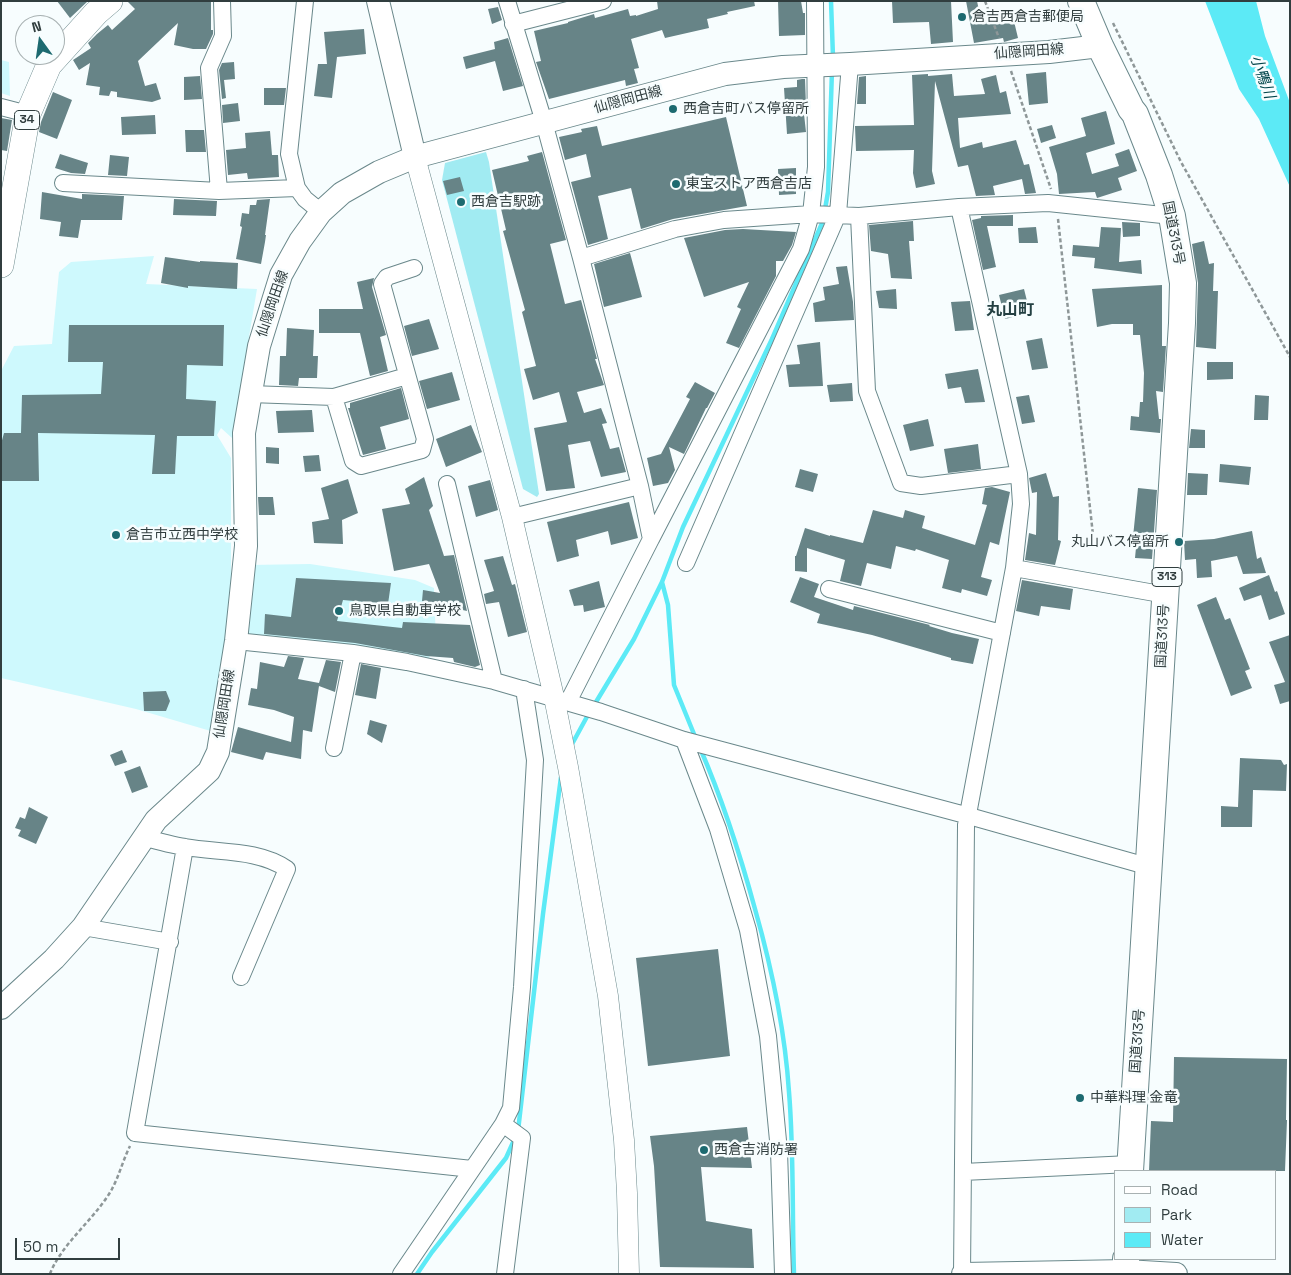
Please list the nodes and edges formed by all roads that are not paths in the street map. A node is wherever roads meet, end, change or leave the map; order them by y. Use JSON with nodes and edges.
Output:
{"nodes":[{"id":1,"x":110,"y":1,"type":"edge"},
{"id":2,"x":222,"y":1,"type":"edge"},
{"id":3,"x":305,"y":1,"type":"edge"},
{"id":4,"x":378,"y":1,"type":"edge"},
{"id":5,"x":507,"y":1,"type":"edge"},
{"id":6,"x":603,"y":1,"type":"edge"},
{"id":7,"x":815,"y":1,"type":"edge"},
{"id":8,"x":1081,"y":1,"type":"edge"},
{"id":9,"x":513,"y":24,"type":"junction"},
{"id":10,"x":1100,"y":46,"type":"junction"},
{"id":11,"x":848,"y":64,"type":"junction"},
{"id":12,"x":819,"y":66,"type":"junction"},
{"id":13,"x":1,"y":107,"type":"edge"},
{"id":14,"x":28,"y":114,"type":"junction"},
{"id":15,"x":544,"y":122,"type":"junction"},
{"id":16,"x":415,"y":157,"type":"junction"},
{"id":17,"x":63,"y":182,"type":"dead end"},
{"id":18,"x":296,"y":188,"type":"junction"},
{"id":19,"x":219,"y":191,"type":"junction"},
{"id":20,"x":959,"y":207,"type":"junction"},
{"id":21,"x":321,"y":212,"type":"junction"},
{"id":22,"x":811,"y":214,"type":"junction"},
{"id":23,"x":838,"y":214,"type":"junction"},
{"id":24,"x":859,"y":216,"type":"junction"},
{"id":25,"x":1172,"y":216,"type":"junction"},
{"id":26,"x":581,"y":258,"type":"junction"},
{"id":27,"x":1,"y":265,"type":"edge"},
{"id":28,"x":414,"y":268,"type":"dead end"},
{"id":29,"x":408,"y":376,"type":"junction"},
{"id":30,"x":250,"y":394,"type":"junction"},
{"id":31,"x":334,"y":397,"type":"junction"},
{"id":32,"x":1019,"y":474,"type":"junction"},
{"id":33,"x":447,"y":484,"type":"dead end"},
{"id":34,"x":640,"y":486,"type":"junction"},
{"id":35,"x":512,"y":518,"type":"junction"},
{"id":36,"x":651,"y":538,"type":"junction"},
{"id":37,"x":686,"y":563,"type":"dead end"},
{"id":38,"x":1014,"y":568,"type":"junction"},
{"id":39,"x":830,"y":589,"type":"dead end"},
{"id":40,"x":1166,"y":595,"type":"junction"},
{"id":41,"x":1002,"y":633,"type":"junction"},
{"id":42,"x":236,"y":641,"type":"junction"},
{"id":43,"x":353,"y":653,"type":"junction"},
{"id":44,"x":494,"y":681,"type":"junction"},
{"id":45,"x":524,"y":689,"type":"junction"},
{"id":46,"x":568,"y":702,"type":"junction"},
{"id":47,"x":688,"y":741,"type":"junction"},
{"id":48,"x":334,"y":748,"type":"dead end"},
{"id":49,"x":969,"y":816,"type":"junction"},
{"id":50,"x":143,"y":838,"type":"junction"},
{"id":51,"x":185,"y":847,"type":"junction"},
{"id":52,"x":1150,"y":867,"type":"junction"},
{"id":53,"x":83,"y":927,"type":"junction"},
{"id":54,"x":170,"y":942,"type":"junction"},
{"id":55,"x":241,"y":977,"type":"dead end"},
{"id":56,"x":1,"y":1008,"type":"edge"},
{"id":57,"x":504,"y":1124,"type":"junction"},
{"id":58,"x":1130,"y":1168,"type":"edge"},
{"id":59,"x":472,"y":1169,"type":"junction"},
{"id":60,"x":963,"y":1172,"type":"junction"},
{"id":61,"x":1126,"y":1268,"type":"edge"},
{"id":62,"x":401,"y":1274,"type":"edge"},
{"id":63,"x":505,"y":1274,"type":"edge"},
{"id":64,"x":629,"y":1274,"type":"edge"},
{"id":65,"x":783,"y":1274,"type":"edge"},
{"id":66,"x":962,"y":1274,"type":"edge"},
{"id":67,"x":1176,"y":1274,"type":"edge"}],
"edges":[{"from":1,"to":14,"type":"main road","number":"34"},
{"from":2,"to":19,"type":"street"},
{"from":3,"to":18,"type":"street"},
{"from":4,"to":16,"type":"main road"},
{"from":5,"to":9,"type":"street"},
{"from":6,"to":9,"type":"street"},
{"from":7,"to":12,"type":"street"},
{"from":8,"to":10,"type":"highway","name":"国道313号","number":"313"},
{"from":9,"to":15,"type":"street"},
{"from":10,"to":11,"type":"main road","name":"仙隠岡田線"},
{"from":10,"to":25,"type":"highway","name":"国道313号","number":"313"},
{"from":11,"to":12,"type":"main road","name":"仙隠岡田線"},
{"from":11,"to":23,"type":"street"},
{"from":12,"to":15,"type":"main road","name":"仙隠岡田線"},
{"from":12,"to":22,"type":"street"},
{"from":13,"to":14,"type":"street"},
{"from":14,"to":27,"type":"main road","number":"34"},
{"from":15,"to":16,"type":"main road","name":"仙隠岡田線"},
{"from":15,"to":26,"type":"street"},
{"from":16,"to":21,"type":"main road","name":"仙隠岡田線"},
{"from":16,"to":35,"type":"street"},
{"from":17,"to":19,"type":"street"},
{"from":18,"to":19,"type":"street"},
{"from":18,"to":21,"type":"street"},
{"from":20,"to":24,"type":"street"},
{"from":20,"to":25,"type":"street"},
{"from":20,"to":32,"type":"street"},
{"from":21,"to":30,"type":"main road","name":"仙隠岡田線"},
{"from":22,"to":23,"type":"street"},
{"from":22,"to":26,"type":"street"},
{"from":22,"to":36,"type":"street"},
{"from":23,"to":24,"type":"street"},
{"from":23,"to":37,"type":"street"},
{"from":24,"to":32,"type":"street"},
{"from":25,"to":40,"type":"highway","name":"国道313号","number":"313"},
{"from":26,"to":34,"type":"street"},
{"from":28,"to":29,"type":"street"},
{"from":29,"to":31,"type":"street"},
{"from":29,"to":31,"type":"street"},
{"from":30,"to":31,"type":"street"},
{"from":30,"to":42,"type":"main road","name":"仙隠岡田線"},
{"from":32,"to":38,"type":"street"},
{"from":33,"to":44,"type":"street"},
{"from":34,"to":35,"type":"street"},
{"from":34,"to":36,"type":"street"},
{"from":35,"to":46,"type":"street"},
{"from":36,"to":46,"type":"street"},
{"from":38,"to":40,"type":"street"},
{"from":38,"to":41,"type":"street"},
{"from":39,"to":41,"type":"street"},
{"from":40,"to":52,"type":"highway","name":"国道313号","number":"313"},
{"from":41,"to":49,"type":"street"},
{"from":42,"to":43,"type":"street"},
{"from":42,"to":50,"type":"main road","name":"仙隠岡田線"},
{"from":43,"to":44,"type":"street"},
{"from":43,"to":48,"type":"street"},
{"from":44,"to":45,"type":"street"},
{"from":45,"to":46,"type":"street"},
{"from":45,"to":57,"type":"street"},
{"from":46,"to":47,"type":"street"},
{"from":46,"to":64,"type":"street"},
{"from":47,"to":49,"type":"street"},
{"from":47,"to":65,"type":"street"},
{"from":49,"to":52,"type":"street"},
{"from":49,"to":60,"type":"street"},
{"from":50,"to":51,"type":"street"},
{"from":50,"to":53,"type":"main road","name":"仙隠岡田線"},
{"from":51,"to":54,"type":"street"},
{"from":51,"to":55,"type":"street"},
{"from":52,"to":58,"type":"highway","name":"国道313号","number":"313"},
{"from":53,"to":54,"type":"street"},
{"from":53,"to":56,"type":"main road","name":"仙隠岡田線"},
{"from":54,"to":59,"type":"street"},
{"from":57,"to":59,"type":"street"},
{"from":57,"to":63,"type":"street"},
{"from":58,"to":60,"type":"street"},
{"from":59,"to":62,"type":"street"},
{"from":60,"to":66,"type":"street"},
{"from":61,"to":66,"type":"main road"},
{"from":61,"to":67,"type":"main road"}]}
